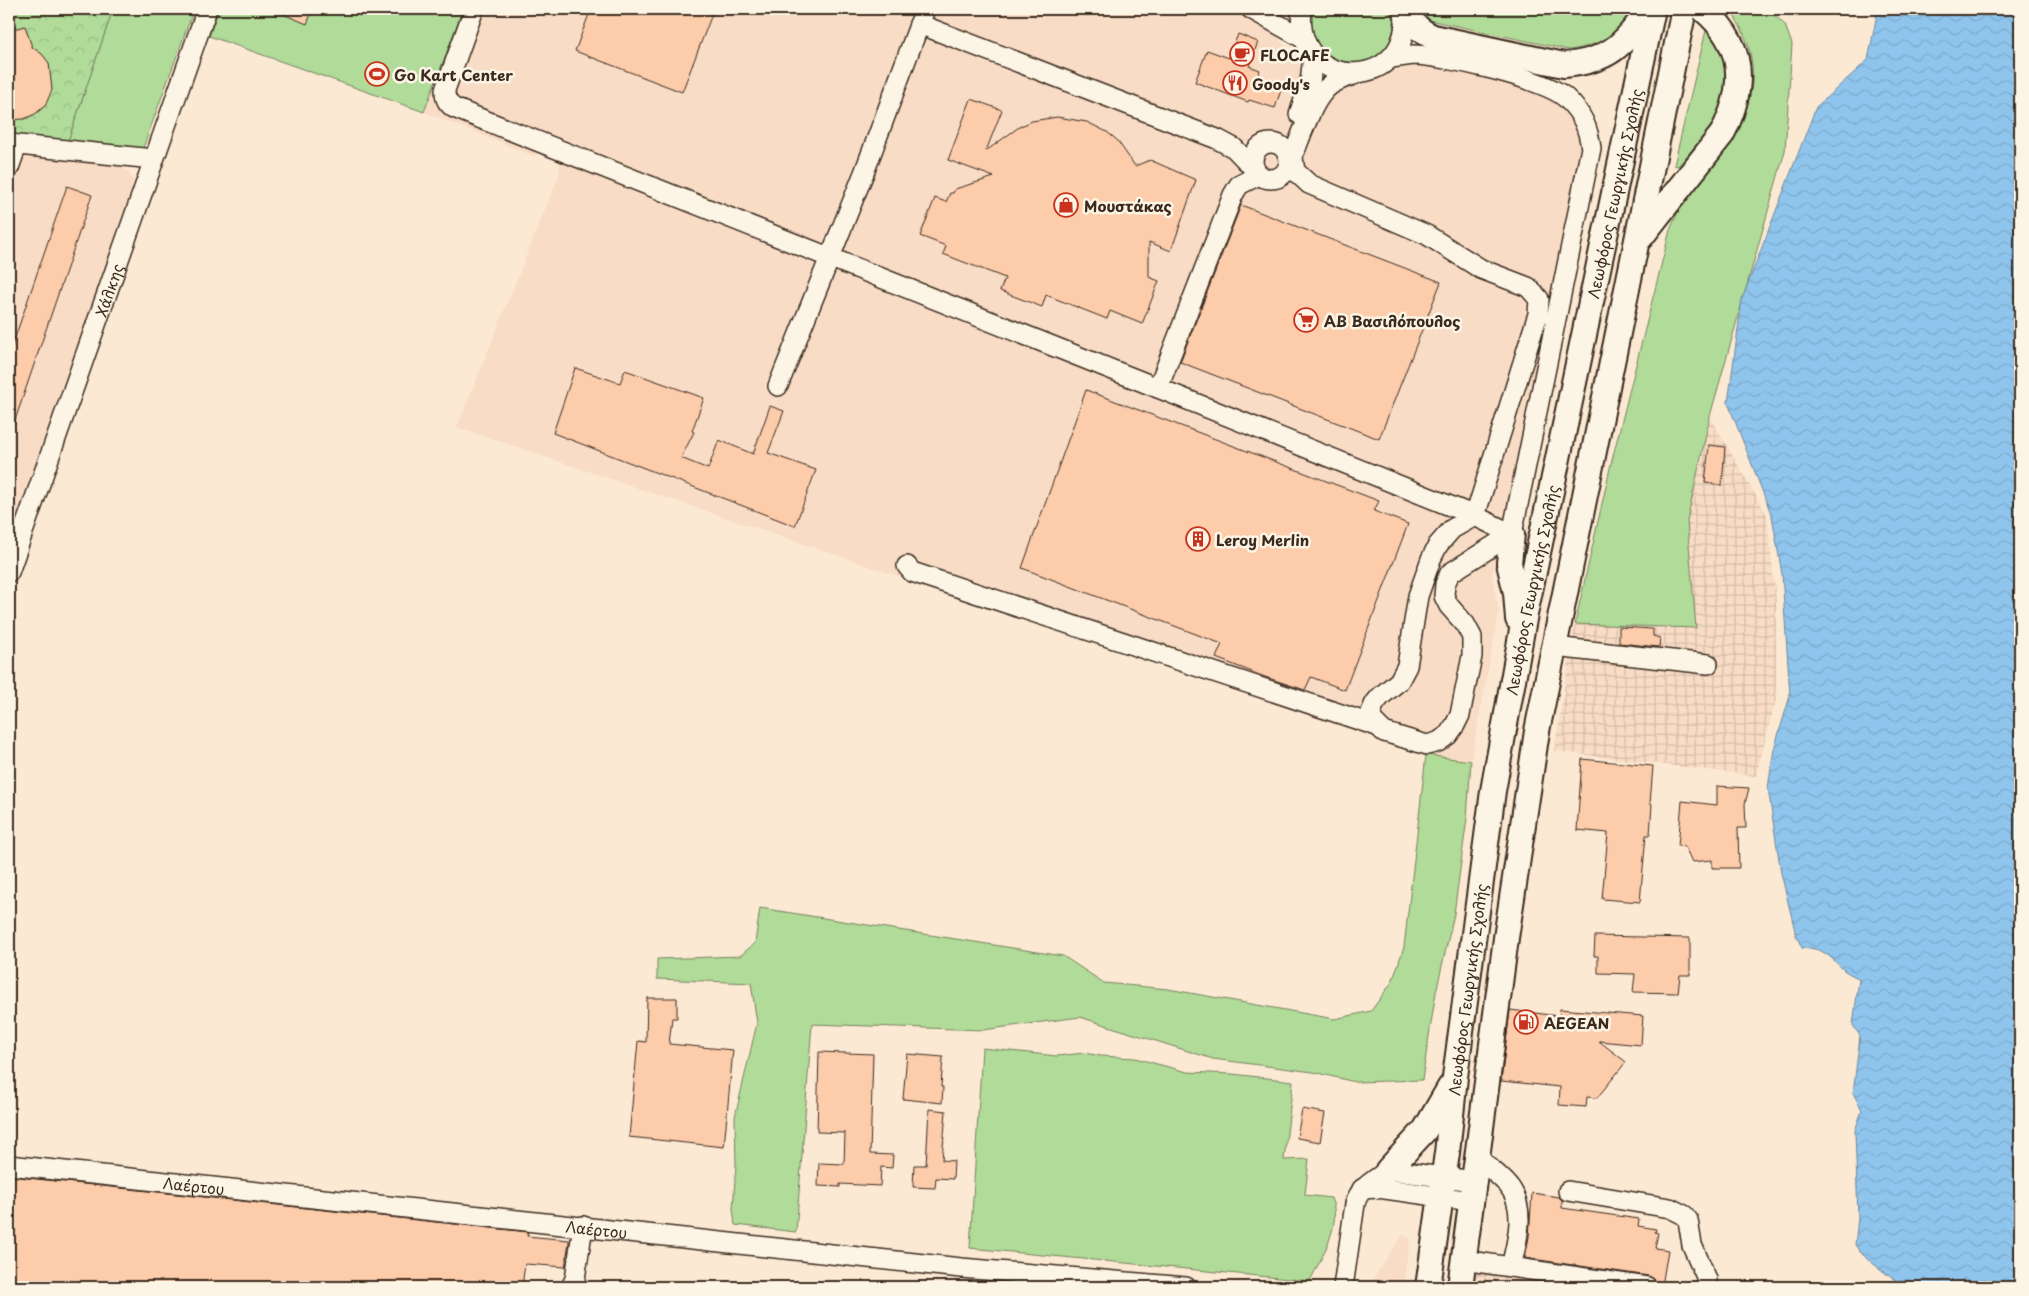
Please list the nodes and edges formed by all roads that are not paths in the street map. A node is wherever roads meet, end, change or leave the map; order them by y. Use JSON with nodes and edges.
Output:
{"nodes":[{"id":1,"x":208,"y":9,"type":"edge"},
{"id":2,"x":474,"y":9,"type":"edge"},
{"id":3,"x":1251,"y":9,"type":"edge"},
{"id":4,"x":1302,"y":9,"type":"edge"},
{"id":5,"x":1404,"y":9,"type":"edge"},
{"id":6,"x":1652,"y":9,"type":"edge"},
{"id":7,"x":1703,"y":9,"type":"edge"},
{"id":8,"x":922,"y":16,"type":"edge"},
{"id":9,"x":1683,"y":17,"type":"edge"},
{"id":10,"x":1304,"y":39,"type":"junction"},
{"id":11,"x":1313,"y":56,"type":"junction"},
{"id":12,"x":1390,"y":58,"type":"junction"},
{"id":13,"x":1356,"y":74,"type":"junction"},
{"id":14,"x":1278,"y":144,"type":"junction"},
{"id":15,"x":13,"y":145,"type":"edge"},
{"id":16,"x":153,"y":159,"type":"junction"},
{"id":17,"x":1291,"y":161,"type":"junction"},
{"id":18,"x":9,"y":168,"type":"edge"},
{"id":19,"x":1262,"y":174,"type":"junction"},
{"id":20,"x":1323,"y":191,"type":"junction"},
{"id":21,"x":1638,"y":240,"type":"junction"},
{"id":22,"x":830,"y":258,"type":"junction"},
{"id":23,"x":778,"y":386,"type":"dead end"},
{"id":24,"x":1158,"y":388,"type":"junction"},
{"id":25,"x":1475,"y":516,"type":"junction"},
{"id":26,"x":1512,"y":534,"type":"junction"},
{"id":27,"x":907,"y":566,"type":"dead end"},
{"id":28,"x":9,"y":572,"type":"edge"},
{"id":29,"x":1554,"y":646,"type":"junction"},
{"id":30,"x":1519,"y":647,"type":"junction"},
{"id":31,"x":1708,"y":664,"type":"dead end"},
{"id":32,"x":1376,"y":726,"type":"junction"},
{"id":33,"x":1455,"y":1077,"type":"junction"},
{"id":34,"x":1477,"y":1156,"type":"junction"},
{"id":35,"x":9,"y":1165,"type":"edge"},
{"id":36,"x":1388,"y":1170,"type":"junction"},
{"id":37,"x":1442,"y":1187,"type":"junction"},
{"id":38,"x":1362,"y":1189,"type":"junction"},
{"id":39,"x":1473,"y":1191,"type":"junction"},
{"id":40,"x":1568,"y":1191,"type":"dead end"},
{"id":41,"x":583,"y":1226,"type":"junction"},
{"id":42,"x":1464,"y":1260,"type":"junction"},
{"id":43,"x":1511,"y":1267,"type":"junction"},
{"id":44,"x":571,"y":1287,"type":"edge"},
{"id":45,"x":1186,"y":1287,"type":"edge"},
{"id":46,"x":1343,"y":1287,"type":"edge"},
{"id":47,"x":1428,"y":1287,"type":"edge"},
{"id":48,"x":1460,"y":1287,"type":"edge"},
{"id":49,"x":1647,"y":1287,"type":"edge"},
{"id":50,"x":1706,"y":1287,"type":"edge"}],
"edges":[{"from":1,"to":16,"type":"street","name":"Χάλκης"},
{"from":2,"to":22,"type":"street"},
{"from":3,"to":10,"type":"street"},
{"from":4,"to":10,"type":"street"},
{"from":5,"to":6,"type":"main road"},
{"from":5,"to":12,"type":"street"},
{"from":6,"to":30,"type":"main road","name":"Λεωφόρος Γεωργικής Σχολής"},
{"from":7,"to":21,"type":"main road"},
{"from":8,"to":19,"type":"street"},
{"from":8,"to":22,"type":"street"},
{"from":9,"to":21,"type":"main road","name":"Λεωφόρος Γεωργικής Σχολής"},
{"from":10,"to":11,"type":"street"},
{"from":11,"to":13,"type":"street"},
{"from":11,"to":14,"type":"street"},
{"from":12,"to":13,"type":"street"},
{"from":12,"to":26,"type":"street"},
{"from":13,"to":17,"type":"street"},
{"from":14,"to":17,"type":"street"},
{"from":14,"to":19,"type":"street"},
{"from":15,"to":16,"type":"street"},
{"from":15,"to":18,"type":"street"},
{"from":16,"to":28,"type":"street","name":"Χάλκης"},
{"from":17,"to":19,"type":"street"},
{"from":17,"to":20,"type":"street"},
{"from":19,"to":20,"type":"street"},
{"from":19,"to":24,"type":"street"},
{"from":20,"to":25,"type":"street"},
{"from":21,"to":29,"type":"main road","name":"Λεωφόρος Γεωργικής Σχολής"},
{"from":22,"to":23,"type":"street"},
{"from":22,"to":24,"type":"street"},
{"from":24,"to":25,"type":"street"},
{"from":25,"to":26,"type":"street"},
{"from":25,"to":32,"type":"street"},
{"from":26,"to":30,"type":"main road"},
{"from":26,"to":32,"type":"street"},
{"from":27,"to":32,"type":"street"},
{"from":29,"to":31,"type":"street"},
{"from":29,"to":34,"type":"main road","name":"Λεωφόρος Γεωργικής Σχολής"},
{"from":30,"to":33,"type":"main road","name":"Λεωφόρος Γεωργικής Σχολής"},
{"from":33,"to":36,"type":"main road"},
{"from":33,"to":37,"type":"main road","name":"Λεωφόρος Γεωργικής Σχολής"},
{"from":34,"to":39,"type":"main road","name":"Λεωφόρος Γεωργικής Σχολής"},
{"from":34,"to":43,"type":"street"},
{"from":35,"to":41,"type":"street","name":"Λαέρτου"},
{"from":36,"to":37,"type":"street"},
{"from":36,"to":38,"type":"street"},
{"from":37,"to":38,"type":"street"},
{"from":37,"to":39,"type":"street"},
{"from":37,"to":47,"type":"main road","name":"Λεωφόρος Γεωργικής Σχολής"},
{"from":38,"to":46,"type":"street"},
{"from":39,"to":42,"type":"main road","name":"Λεωφόρος Γεωργικής Σχολής"},
{"from":40,"to":50,"type":"street"},
{"from":41,"to":44,"type":"street"},
{"from":41,"to":45,"type":"street","name":"Λαέρτου"},
{"from":42,"to":43,"type":"street"},
{"from":42,"to":48,"type":"main road","name":"Λεωφόρος Γεωργικής Σχολής"},
{"from":43,"to":49,"type":"street"}]}
